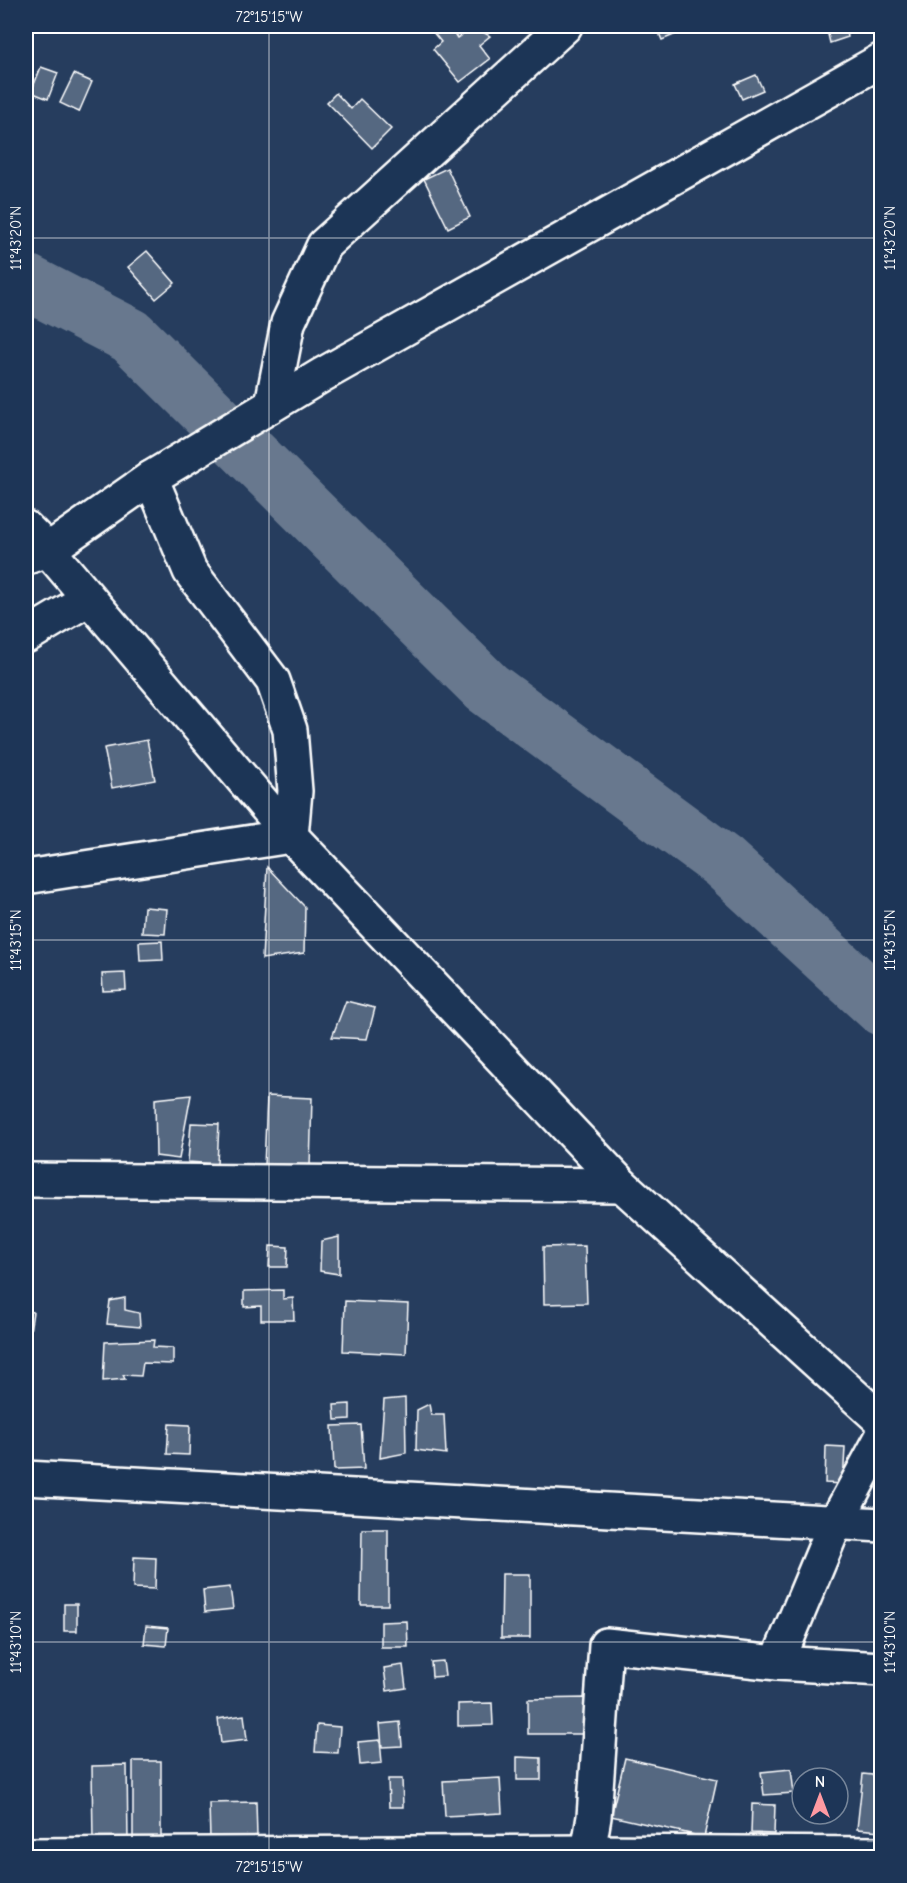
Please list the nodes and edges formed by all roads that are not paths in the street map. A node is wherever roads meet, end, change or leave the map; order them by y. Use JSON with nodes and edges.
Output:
{"nodes":[{"id":1,"x":565,"y":26,"type":"edge"},
{"id":2,"x":882,"y":60,"type":"edge"},
{"id":3,"x":272,"y":404,"type":"junction"},
{"id":4,"x":151,"y":478,"type":"junction"},
{"id":5,"x":33,"y":545,"type":"edge"},
{"id":6,"x":88,"y":599,"type":"junction"},
{"id":7,"x":26,"y":636,"type":"edge"},
{"id":8,"x":291,"y":836,"type":"junction"},
{"id":9,"x":26,"y":877,"type":"edge"},
{"id":10,"x":26,"y":1180,"type":"edge"},
{"id":11,"x":622,"y":1185,"type":"junction"},
{"id":12,"x":882,"y":1421,"type":"edge"},
{"id":13,"x":882,"y":1437,"type":"edge"},
{"id":14,"x":26,"y":1478,"type":"edge"},
{"id":15,"x":835,"y":1524,"type":"junction"},
{"id":16,"x":882,"y":1525,"type":"edge"},
{"id":17,"x":777,"y":1663,"type":"junction"},
{"id":18,"x":882,"y":1669,"type":"edge"},
{"id":19,"x":588,"y":1852,"type":"junction"},
{"id":20,"x":882,"y":1854,"type":"edge"},
{"id":21,"x":26,"y":1855,"type":"edge"}],
"edges":[{"from":1,"to":3,"type":"street"},
{"from":2,"to":3,"type":"street"},
{"from":3,"to":4,"type":"street"},
{"from":4,"to":5,"type":"street"},
{"from":4,"to":8,"type":"street"},
{"from":5,"to":6,"type":"street"},
{"from":6,"to":7,"type":"street"},
{"from":6,"to":8,"type":"street"},
{"from":8,"to":9,"type":"street"},
{"from":8,"to":11,"type":"street"},
{"from":10,"to":11,"type":"street"},
{"from":11,"to":12,"type":"street"},
{"from":13,"to":15,"type":"street"},
{"from":14,"to":15,"type":"street"},
{"from":15,"to":16,"type":"street"},
{"from":15,"to":17,"type":"street"},
{"from":17,"to":18,"type":"street"},
{"from":17,"to":19,"type":"street"},
{"from":19,"to":20,"type":"street"},
{"from":19,"to":21,"type":"street"}]}
